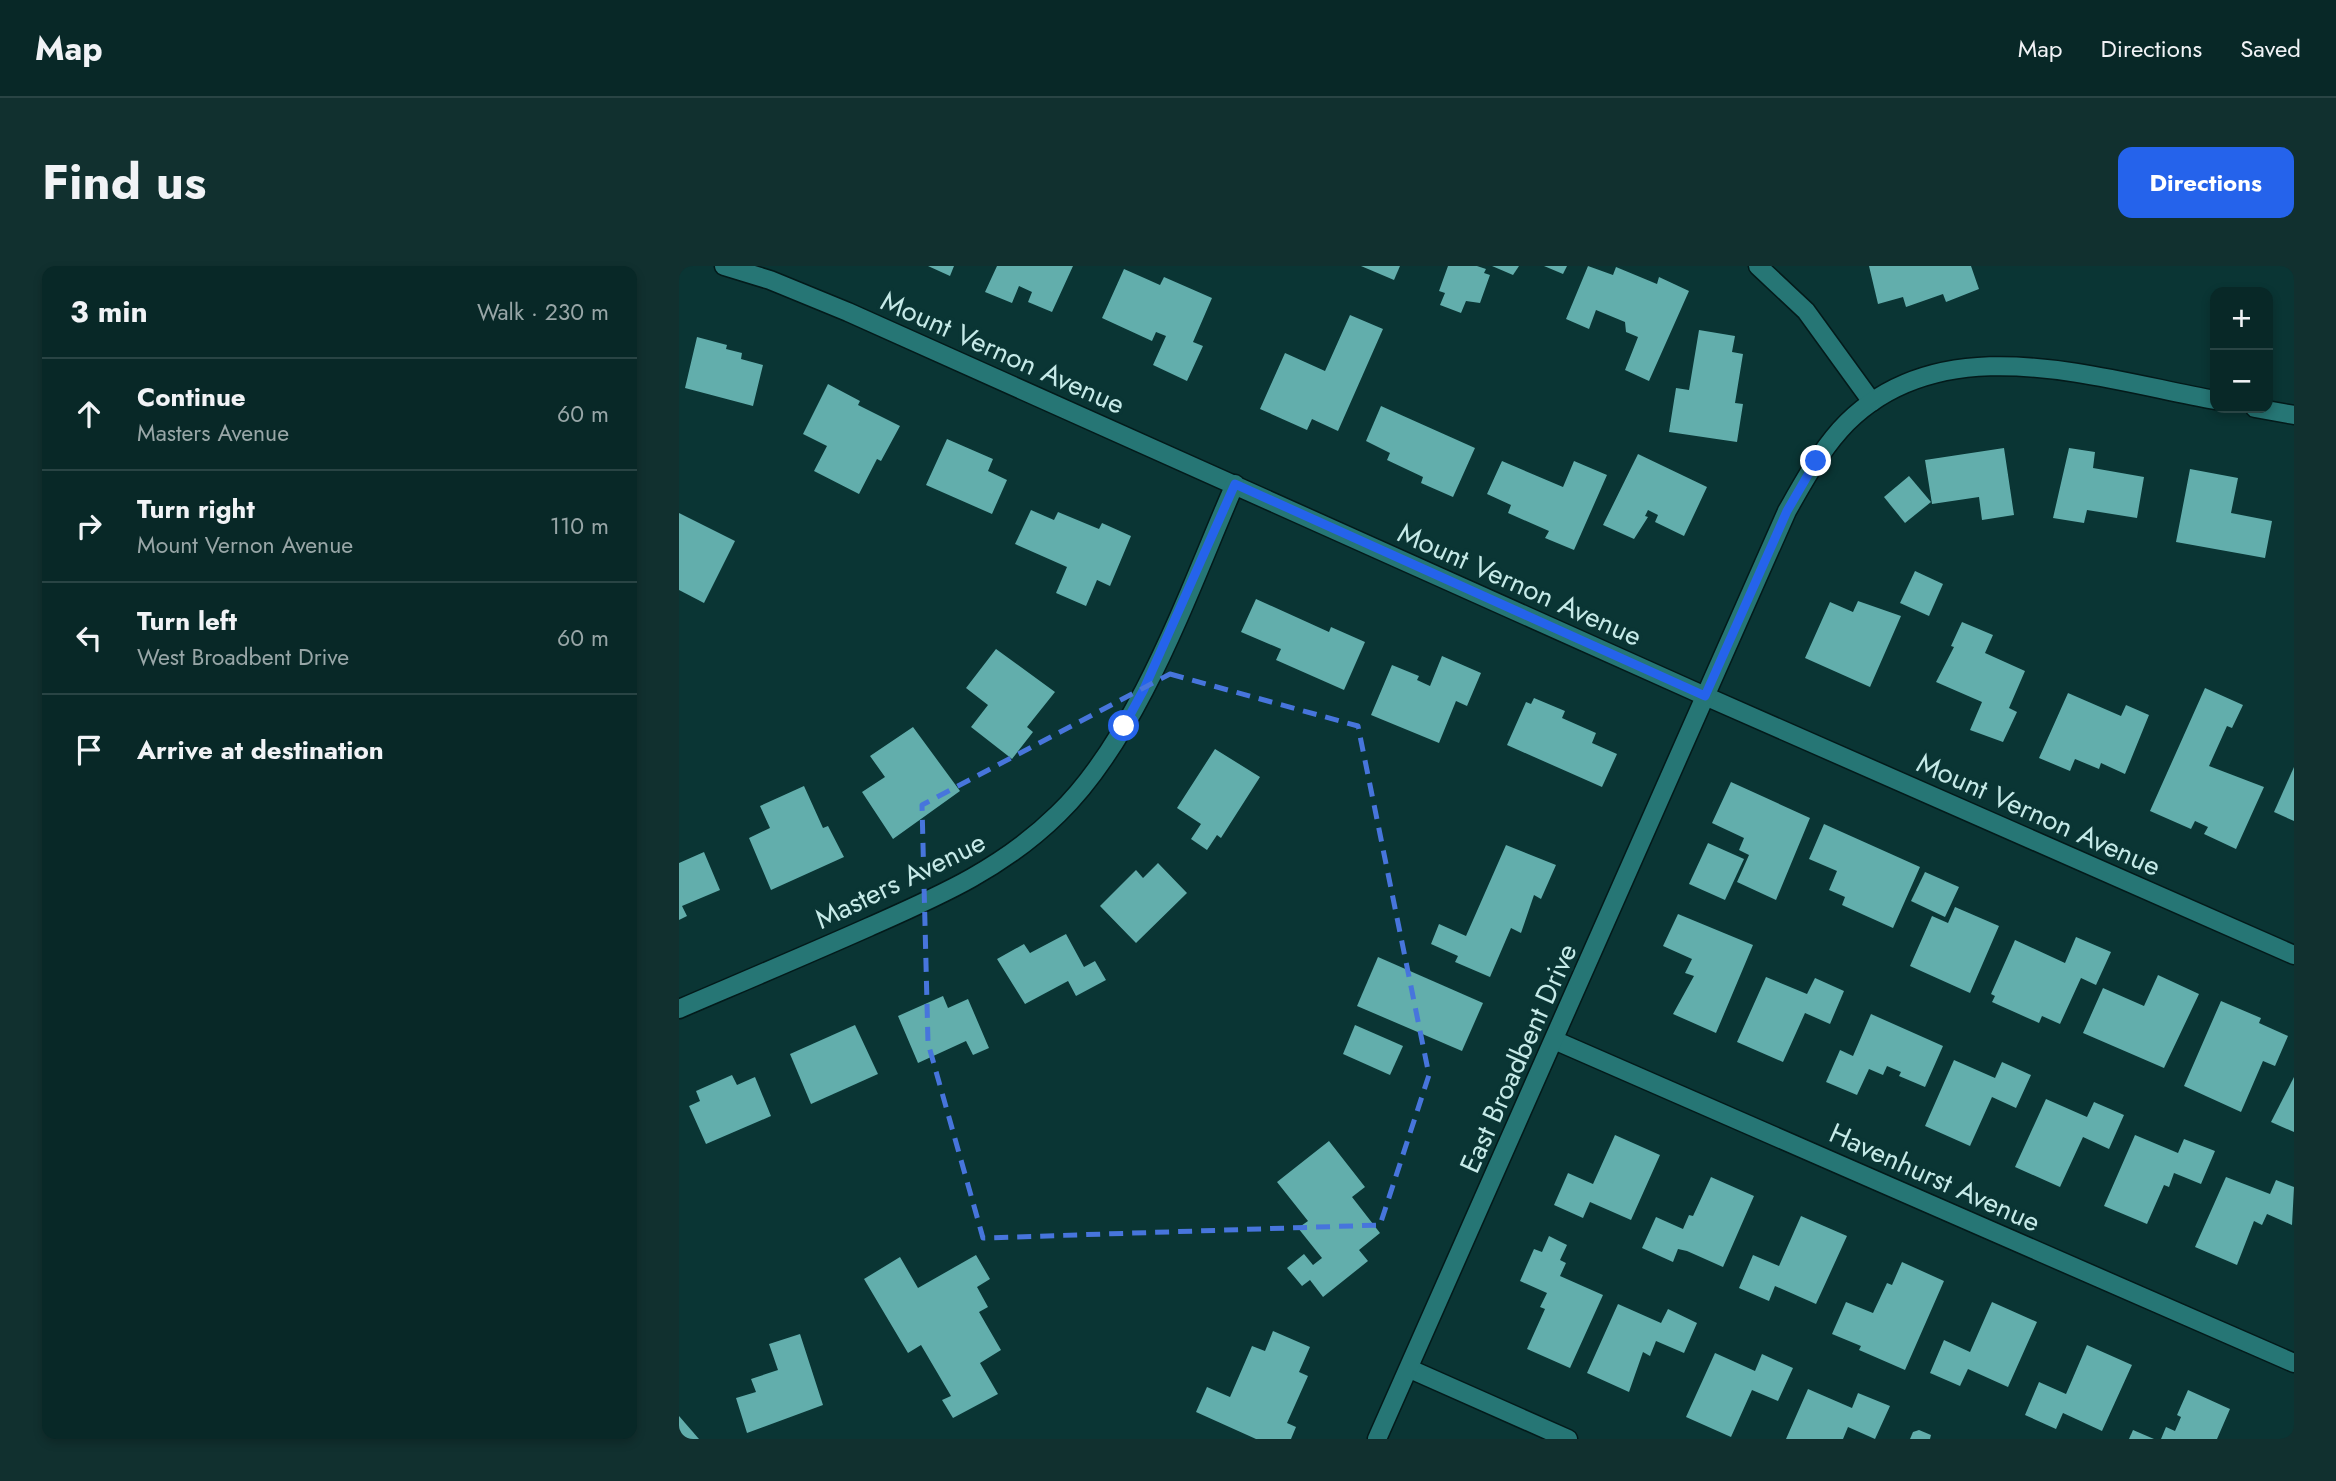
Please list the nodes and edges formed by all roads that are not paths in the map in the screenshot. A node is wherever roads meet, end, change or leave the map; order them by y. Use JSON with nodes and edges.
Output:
{"nodes":[{"id":1,"x":724,"y":266,"type":"edge"},
{"id":2,"x":1758,"y":266,"type":"edge"},
{"id":3,"x":2210,"y":399,"type":"edge"},
{"id":4,"x":1872,"y":402,"type":"junction"},
{"id":5,"x":2273,"y":411,"type":"edge"},
{"id":6,"x":2294,"y":415,"type":"edge"},
{"id":7,"x":1235,"y":484,"type":"junction"},
{"id":8,"x":1705,"y":696,"type":"junction"},
{"id":9,"x":2294,"y":955,"type":"edge"},
{"id":10,"x":679,"y":1009,"type":"edge"},
{"id":11,"x":1554,"y":1040,"type":"junction"},
{"id":12,"x":2294,"y":1363,"type":"edge"},
{"id":13,"x":1410,"y":1369,"type":"junction"},
{"id":14,"x":1377,"y":1439,"type":"edge"},
{"id":15,"x":1568,"y":1439,"type":"edge"}],
"edges":[{"from":1,"to":7,"type":"street","name":"Mount Vernon Avenue"},
{"from":2,"to":4,"type":"street"},
{"from":3,"to":4,"type":"street","name":"East Broadbent Drive"},
{"from":4,"to":8,"type":"street","name":"East Broadbent Drive"},
{"from":5,"to":6,"type":"street"},
{"from":7,"to":8,"type":"street","name":"Mount Vernon Avenue"},
{"from":7,"to":10,"type":"street","name":"Masters Avenue"},
{"from":8,"to":9,"type":"street","name":"Mount Vernon Avenue"},
{"from":8,"to":11,"type":"street","name":"East Broadbent Drive"},
{"from":11,"to":12,"type":"street","name":"Havenhurst Avenue"},
{"from":11,"to":13,"type":"street","name":"East Broadbent Drive"},
{"from":13,"to":14,"type":"street","name":"East Broadbent Drive"},
{"from":13,"to":15,"type":"street"}]}
